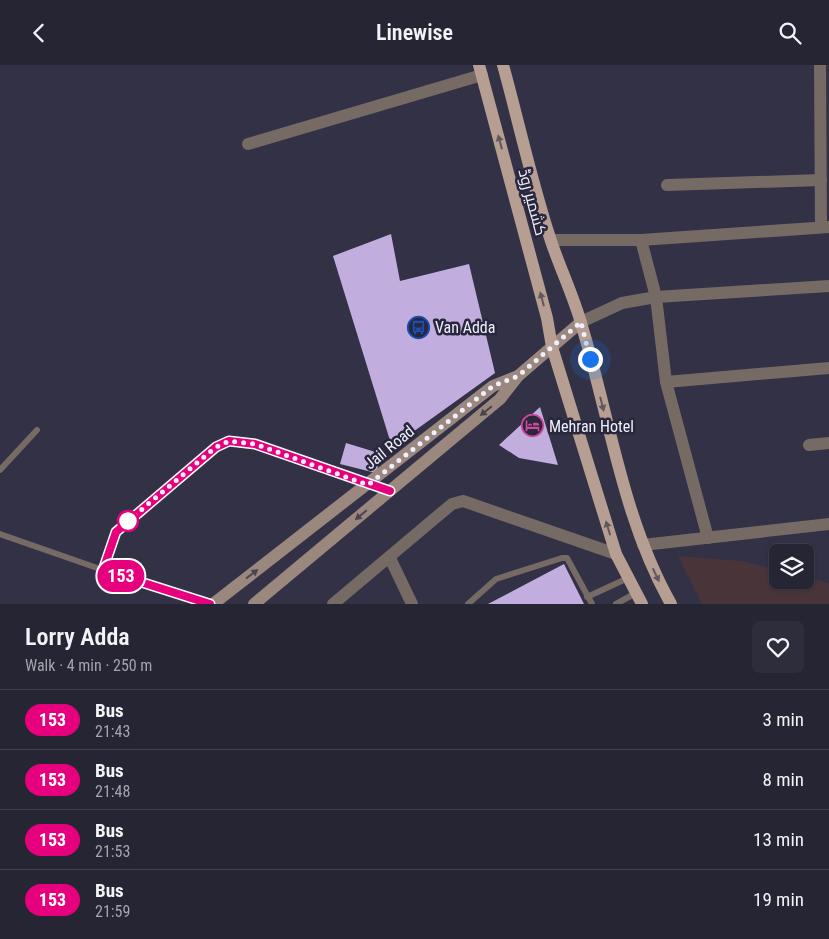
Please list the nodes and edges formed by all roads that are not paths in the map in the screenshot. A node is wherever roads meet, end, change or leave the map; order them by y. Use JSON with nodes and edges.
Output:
{"nodes":[{"id":1,"x":503,"y":65,"type":"edge"},
{"id":2,"x":820,"y":65,"type":"edge"},
{"id":3,"x":481,"y":70,"type":"edge"},
{"id":4,"x":248,"y":144,"type":"dead end"},
{"id":5,"x":824,"y":145,"type":"edge"},
{"id":6,"x":821,"y":180,"type":"junction"},
{"id":7,"x":667,"y":185,"type":"dead end"},
{"id":8,"x":825,"y":227,"type":"edge"},
{"id":9,"x":551,"y":240,"type":"junction"},
{"id":10,"x":640,"y":240,"type":"junction"},
{"id":11,"x":829,"y":286,"type":"edge"},
{"id":12,"x":656,"y":297,"type":"junction"},
{"id":13,"x":581,"y":322,"type":"junction"},
{"id":14,"x":552,"y":347,"type":"junction"},
{"id":15,"x":829,"y":368,"type":"edge"},
{"id":16,"x":518,"y":376,"type":"junction"},
{"id":17,"x":666,"y":382,"type":"junction"},
{"id":18,"x":37,"y":430,"type":"dead end"},
{"id":19,"x":829,"y":443,"type":"edge"},
{"id":20,"x":809,"y":445,"type":"dead end"},
{"id":21,"x":0,"y":470,"type":"edge"},
{"id":22,"x":368,"y":485,"type":"junction"},
{"id":23,"x":390,"y":491,"type":"junction"},
{"id":24,"x":829,"y":524,"type":"edge"},
{"id":25,"x":0,"y":534,"type":"edge"},
{"id":26,"x":708,"y":538,"type":"junction"},
{"id":27,"x":643,"y":545,"type":"junction"},
{"id":28,"x":616,"y":554,"type":"junction"},
{"id":29,"x":390,"y":558,"type":"junction"},
{"id":30,"x":103,"y":570,"type":"junction"},
{"id":31,"x":628,"y":578,"type":"junction"},
{"id":32,"x":587,"y":597,"type":"junction"},
{"id":33,"x":639,"y":599,"type":"edge"},
{"id":34,"x":211,"y":604,"type":"edge"},
{"id":35,"x":254,"y":604,"type":"edge"},
{"id":36,"x":333,"y":604,"type":"edge"},
{"id":37,"x":412,"y":604,"type":"edge"},
{"id":38,"x":468,"y":604,"type":"edge"},
{"id":39,"x":592,"y":604,"type":"edge"},
{"id":40,"x":616,"y":604,"type":"edge"},
{"id":41,"x":672,"y":604,"type":"edge"}],
"edges":[{"from":1,"to":9,"type":"main road","name":"کشمیر روڈ"},
{"from":2,"to":5,"type":"street"},
{"from":3,"to":4,"type":"street"},
{"from":14,"to":3,"type":"main road","name":"کشمیر روڈ","one_way":true},
{"from":5,"to":6,"type":"street"},
{"from":6,"to":7,"type":"street"},
{"from":6,"to":8,"type":"street"},
{"from":8,"to":10,"type":"street"},
{"from":9,"to":10,"type":"street"},
{"from":9,"to":13,"type":"main road","name":"کشمیر روڈ"},
{"from":10,"to":12,"type":"street"},
{"from":11,"to":12,"type":"street"},
{"from":12,"to":13,"type":"street"},
{"from":12,"to":17,"type":"street"},
{"from":13,"to":14,"type":"main road","name":"Jail Road"},
{"from":13,"to":27,"type":"main road","name":"کشمیر روڈ","one_way":true},
{"from":14,"to":16,"type":"main road","name":"Jail Road"},
{"from":28,"to":14,"type":"main road","name":"کشمیر روڈ","one_way":true},
{"from":15,"to":17,"type":"street"},
{"from":16,"to":22,"type":"main road","name":"Jail Road"},
{"from":16,"to":23,"type":"main road","name":"Jail Road","one_way":true},
{"from":17,"to":26,"type":"street"},
{"from":18,"to":21,"type":"lane"},
{"from":19,"to":20,"type":"street"},
{"from":22,"to":23,"type":"main road"},
{"from":22,"to":30,"type":"lane"},
{"from":34,"to":22,"type":"main road","name":"Jail Road","one_way":true},
{"from":23,"to":35,"type":"main road","name":"Jail Road","one_way":true},
{"from":24,"to":26,"type":"street"},
{"from":25,"to":30,"type":"lane"},
{"from":26,"to":27,"type":"street"},
{"from":27,"to":41,"type":"main road","name":"کشمیر روڈ","one_way":true},
{"from":28,"to":29,"type":"street"},
{"from":28,"to":31,"type":"main road","name":"کشمیر روڈ"},
{"from":29,"to":36,"type":"street"},
{"from":29,"to":37,"type":"street"},
{"from":30,"to":34,"type":"lane"},
{"from":31,"to":32,"type":"lane"},
{"from":31,"to":33,"type":"main road","name":"کشمیر روڈ"},
{"from":32,"to":38,"type":"lane"},
{"from":32,"to":39,"type":"lane"},
{"from":33,"to":40,"type":"lane"}]}
